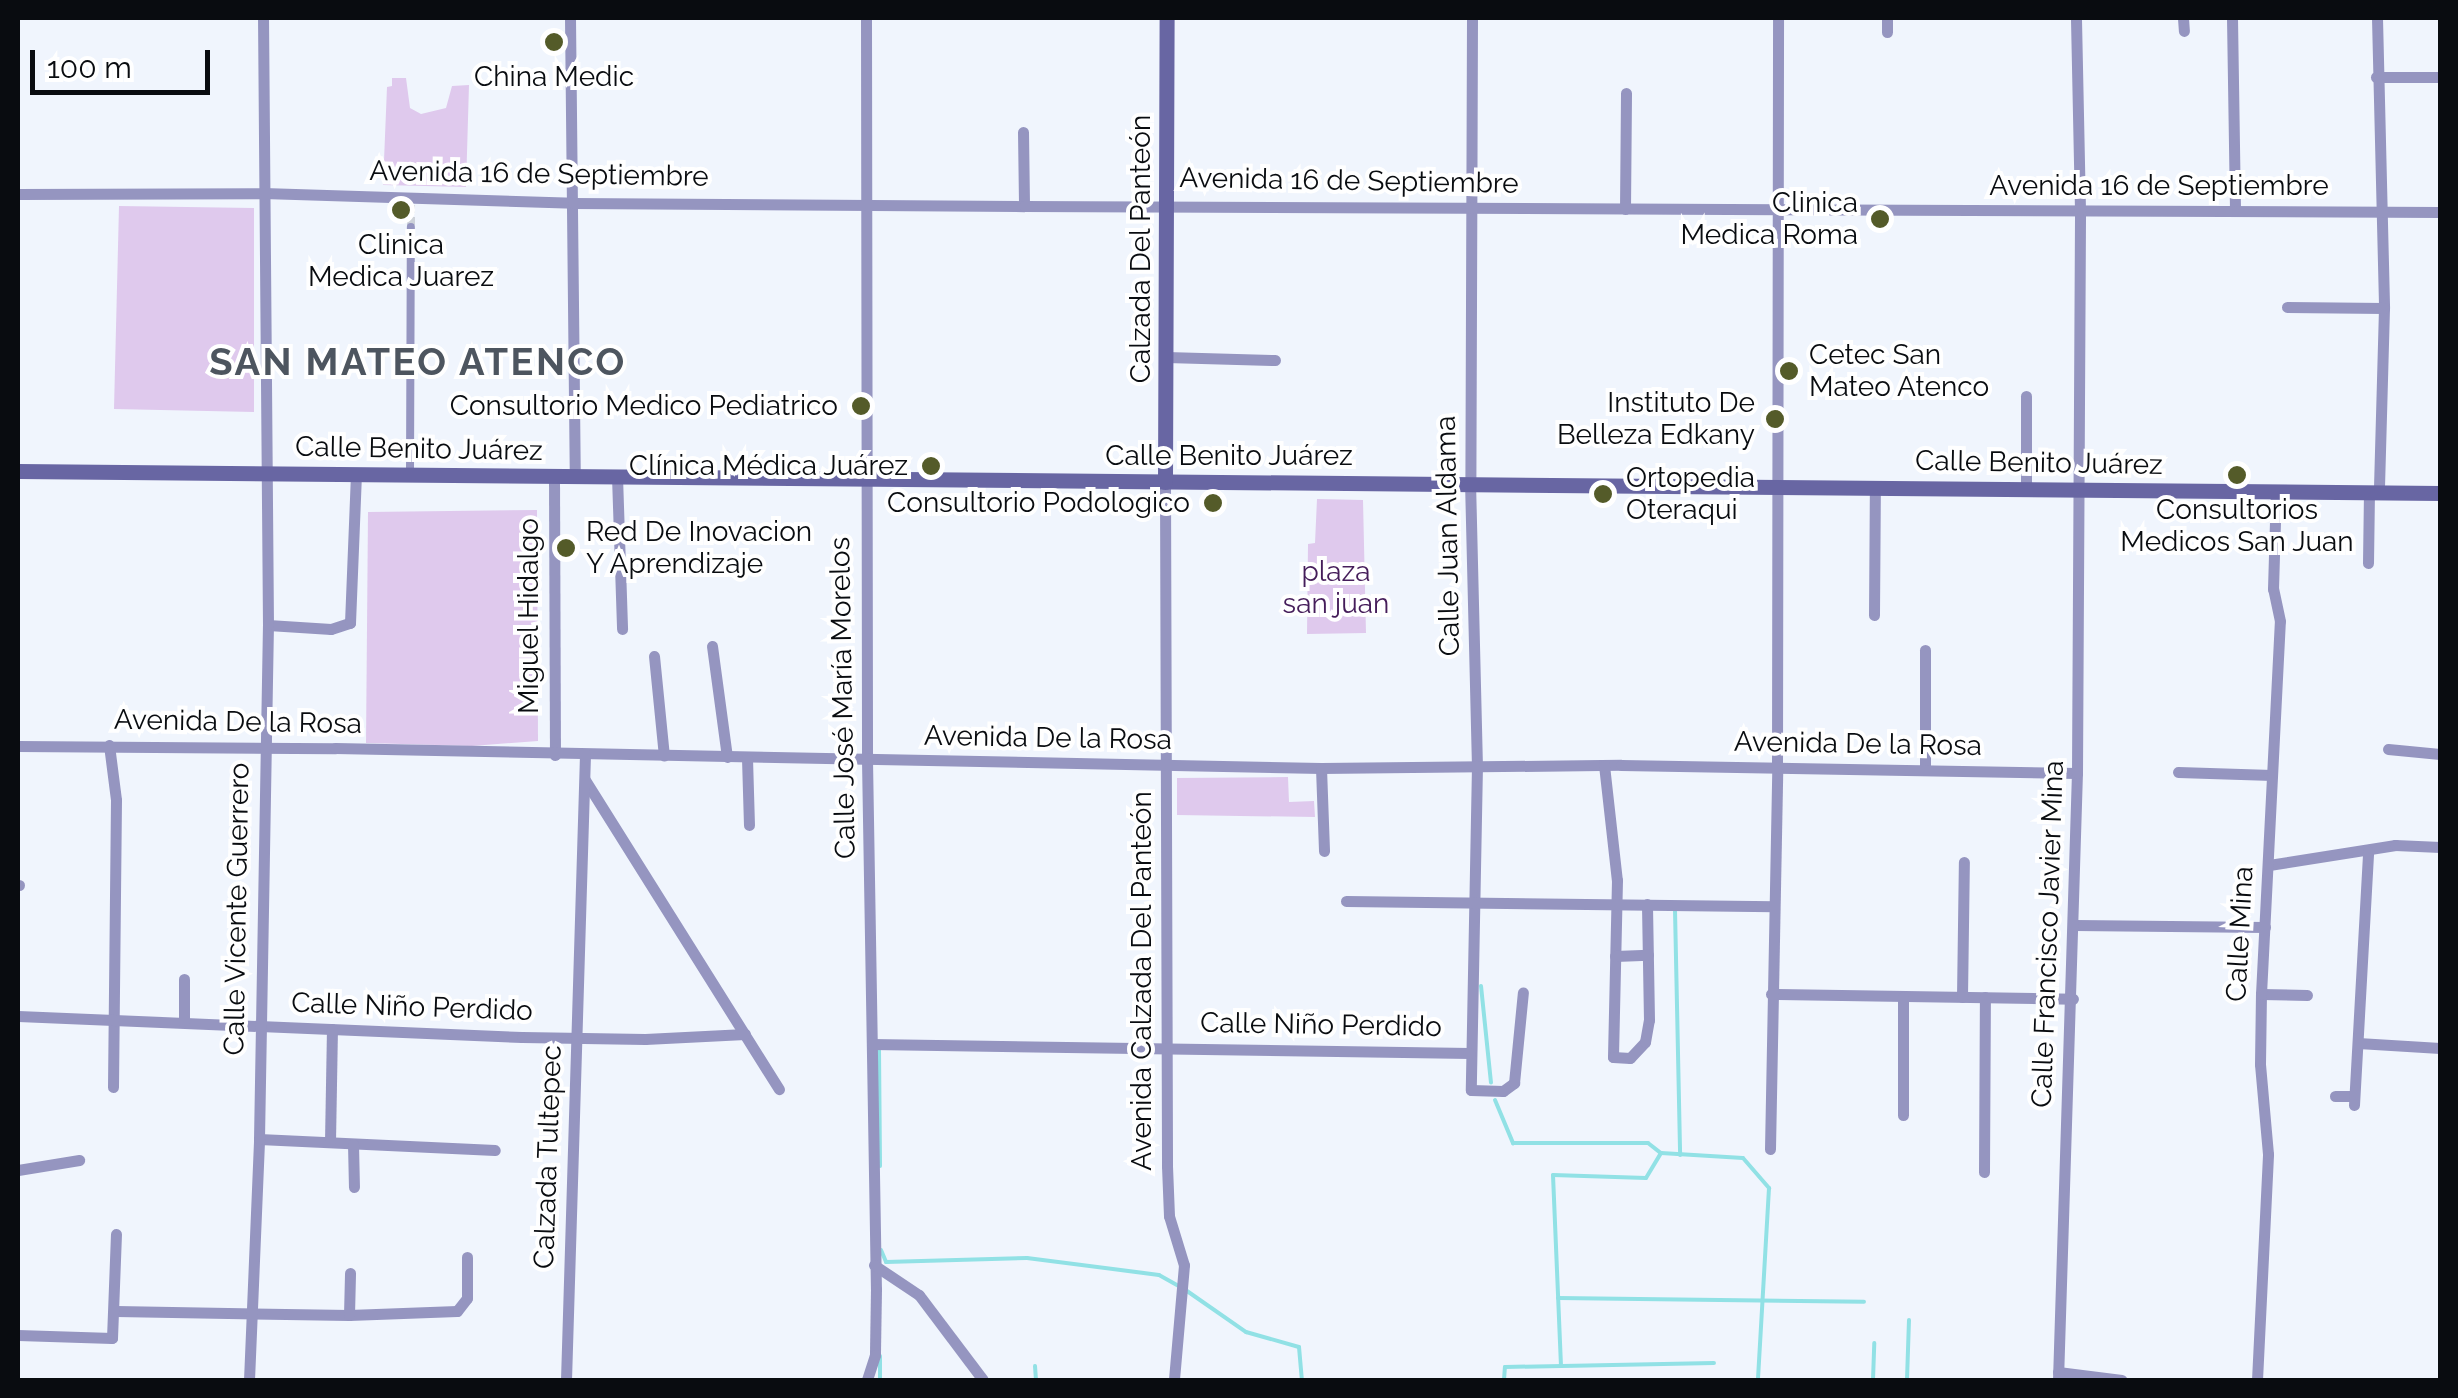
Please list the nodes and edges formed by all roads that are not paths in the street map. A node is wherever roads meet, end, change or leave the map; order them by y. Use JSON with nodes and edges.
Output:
{"nodes":[{"id":1,"x":263,"y":18,"type":"edge"},
{"id":2,"x":570,"y":18,"type":"edge"},
{"id":3,"x":866,"y":18,"type":"edge"},
{"id":4,"x":1168,"y":18,"type":"edge"},
{"id":5,"x":1472,"y":18,"type":"edge"},
{"id":6,"x":1778,"y":18,"type":"edge"},
{"id":7,"x":1887,"y":18,"type":"edge"},
{"id":8,"x":2076,"y":18,"type":"edge"},
{"id":9,"x":2183,"y":18,"type":"edge"},
{"id":10,"x":2232,"y":18,"type":"edge"},
{"id":11,"x":2377,"y":18,"type":"edge"},
{"id":12,"x":1888,"y":32,"type":"dead end"},
{"id":13,"x":2184,"y":32,"type":"dead end"},
{"id":14,"x":2376,"y":77,"type":"junction"},
{"id":15,"x":2440,"y":77,"type":"edge"},
{"id":16,"x":1626,"y":93,"type":"dead end"},
{"id":17,"x":1023,"y":132,"type":"dead end"},
{"id":18,"x":262,"y":193,"type":"junction"},
{"id":19,"x":18,"y":194,"type":"edge"},
{"id":20,"x":864,"y":202,"type":"junction"},
{"id":21,"x":572,"y":203,"type":"junction"},
{"id":22,"x":1166,"y":204,"type":"junction"},
{"id":23,"x":1024,"y":206,"type":"junction"},
{"id":24,"x":1471,"y":208,"type":"junction"},
{"id":25,"x":1626,"y":209,"type":"junction"},
{"id":26,"x":1779,"y":210,"type":"junction"},
{"id":27,"x":2080,"y":210,"type":"junction"},
{"id":28,"x":2235,"y":211,"type":"junction"},
{"id":29,"x":2382,"y":211,"type":"junction"},
{"id":30,"x":2440,"y":212,"type":"edge"},
{"id":31,"x":411,"y":226,"type":"tunnel mouth"},
{"id":32,"x":2287,"y":308,"type":"dead end"},
{"id":33,"x":2384,"y":308,"type":"junction"},
{"id":34,"x":1166,"y":357,"type":"junction"},
{"id":35,"x":1275,"y":360,"type":"dead end"},
{"id":36,"x":2026,"y":396,"type":"dead end"},
{"id":37,"x":18,"y":471,"type":"edge"},
{"id":38,"x":266,"y":473,"type":"junction"},
{"id":39,"x":356,"y":474,"type":"junction"},
{"id":40,"x":410,"y":474,"type":"junction"},
{"id":41,"x":554,"y":476,"type":"junction"},
{"id":42,"x":575,"y":476,"type":"junction"},
{"id":43,"x":618,"y":476,"type":"junction"},
{"id":44,"x":866,"y":478,"type":"junction"},
{"id":45,"x":1470,"y":481,"type":"junction"},
{"id":46,"x":1165,"y":482,"type":"junction"},
{"id":47,"x":1778,"y":485,"type":"junction"},
{"id":48,"x":1874,"y":486,"type":"junction"},
{"id":49,"x":2026,"y":488,"type":"junction"},
{"id":50,"x":2079,"y":489,"type":"junction"},
{"id":51,"x":2276,"y":490,"type":"junction"},
{"id":52,"x":2374,"y":492,"type":"junction"},
{"id":53,"x":2440,"y":493,"type":"edge"},
{"id":54,"x":2368,"y":563,"type":"dead end"},
{"id":55,"x":1874,"y":615,"type":"dead end"},
{"id":56,"x":268,"y":625,"type":"junction"},
{"id":57,"x":622,"y":629,"type":"dead end"},
{"id":58,"x":712,"y":646,"type":"dead end"},
{"id":59,"x":1925,"y":650,"type":"dead end"},
{"id":60,"x":654,"y":656,"type":"dead end"},
{"id":61,"x":109,"y":745,"type":"junction"},
{"id":62,"x":18,"y":746,"type":"edge"},
{"id":63,"x":265,"y":746,"type":"junction"},
{"id":64,"x":2388,"y":749,"type":"dead end"},
{"id":65,"x":585,"y":754,"type":"junction"},
{"id":66,"x":2440,"y":754,"type":"edge"},
{"id":67,"x":555,"y":755,"type":"junction"},
{"id":68,"x":664,"y":756,"type":"junction"},
{"id":69,"x":726,"y":757,"type":"junction"},
{"id":70,"x":748,"y":758,"type":"junction"},
{"id":71,"x":867,"y":760,"type":"junction"},
{"id":72,"x":1166,"y":764,"type":"junction"},
{"id":73,"x":1478,"y":765,"type":"junction"},
{"id":74,"x":1604,"y":765,"type":"junction"},
{"id":75,"x":1321,"y":768,"type":"junction"},
{"id":76,"x":1777,"y":768,"type":"junction"},
{"id":77,"x":1925,"y":768,"type":"junction"},
{"id":78,"x":2178,"y":772,"type":"dead end"},
{"id":79,"x":2078,"y":774,"type":"junction"},
{"id":80,"x":2272,"y":775,"type":"junction"},
{"id":81,"x":585,"y":780,"type":"junction"},
{"id":82,"x":749,"y":825,"type":"dead end"},
{"id":83,"x":2440,"y":847,"type":"edge"},
{"id":84,"x":1324,"y":850,"type":"dead end"},
{"id":85,"x":2368,"y":851,"type":"junction"},
{"id":86,"x":1964,"y":862,"type":"dead end"},
{"id":87,"x":2269,"y":865,"type":"junction"},
{"id":88,"x":1346,"y":901,"type":"dead end"},
{"id":89,"x":1474,"y":902,"type":"junction"},
{"id":90,"x":1616,"y":903,"type":"junction"},
{"id":91,"x":1647,"y":904,"type":"junction"},
{"id":92,"x":1774,"y":906,"type":"junction"},
{"id":93,"x":2075,"y":925,"type":"junction"},
{"id":94,"x":2265,"y":927,"type":"junction"},
{"id":95,"x":1648,"y":955,"type":"junction"},
{"id":96,"x":1615,"y":956,"type":"junction"},
{"id":97,"x":184,"y":979,"type":"dead end"},
{"id":98,"x":1523,"y":992,"type":"dead end"},
{"id":99,"x":1771,"y":994,"type":"junction"},
{"id":100,"x":2261,"y":994,"type":"junction"},
{"id":101,"x":2307,"y":995,"type":"dead end"},
{"id":102,"x":1962,"y":997,"type":"junction"},
{"id":103,"x":1985,"y":997,"type":"junction"},
{"id":104,"x":1903,"y":998,"type":"junction"},
{"id":105,"x":2073,"y":999,"type":"junction"},
{"id":106,"x":18,"y":1016,"type":"edge"},
{"id":107,"x":113,"y":1019,"type":"junction"},
{"id":108,"x":184,"y":1022,"type":"junction"},
{"id":109,"x":260,"y":1026,"type":"junction"},
{"id":110,"x":332,"y":1029,"type":"junction"},
{"id":111,"x":745,"y":1034,"type":"junction"},
{"id":112,"x":577,"y":1038,"type":"junction"},
{"id":113,"x":2358,"y":1042,"type":"junction"},
{"id":114,"x":872,"y":1044,"type":"junction"},
{"id":115,"x":1167,"y":1048,"type":"junction"},
{"id":116,"x":2440,"y":1048,"type":"edge"},
{"id":117,"x":1470,"y":1053,"type":"junction"},
{"id":118,"x":113,"y":1088,"type":"dead end"},
{"id":119,"x":779,"y":1089,"type":"dead end"},
{"id":120,"x":2335,"y":1096,"type":"dead end"},
{"id":121,"x":1903,"y":1115,"type":"dead end"},
{"id":122,"x":259,"y":1139,"type":"junction"},
{"id":123,"x":330,"y":1142,"type":"junction"},
{"id":124,"x":353,"y":1144,"type":"junction"},
{"id":125,"x":1770,"y":1149,"type":"dead end"},
{"id":126,"x":494,"y":1150,"type":"dead end"},
{"id":127,"x":79,"y":1160,"type":"dead end"},
{"id":128,"x":18,"y":1170,"type":"edge"},
{"id":129,"x":1984,"y":1172,"type":"dead end"},
{"id":130,"x":354,"y":1187,"type":"dead end"},
{"id":131,"x":116,"y":1234,"type":"dead end"},
{"id":132,"x":467,"y":1257,"type":"dead end"},
{"id":133,"x":874,"y":1265,"type":"junction"},
{"id":134,"x":350,"y":1272,"type":"dead end"},
{"id":135,"x":116,"y":1311,"type":"junction"},
{"id":136,"x":250,"y":1312,"type":"junction"},
{"id":137,"x":349,"y":1315,"type":"junction"},
{"id":138,"x":18,"y":1335,"type":"edge"},
{"id":139,"x":2058,"y":1376,"type":"edge"},
{"id":140,"x":868,"y":1379,"type":"edge"},
{"id":141,"x":249,"y":1380,"type":"edge"},
{"id":142,"x":566,"y":1380,"type":"edge"},
{"id":143,"x":983,"y":1380,"type":"edge"},
{"id":144,"x":1174,"y":1380,"type":"edge"},
{"id":145,"x":2122,"y":1380,"type":"edge"},
{"id":146,"x":2258,"y":1380,"type":"edge"}],
"edges":[{"from":1,"to":18,"type":"street","name":"Calle Vicente Guerrero"},
{"from":2,"to":21,"type":"street"},
{"from":3,"to":20,"type":"street","name":"Calle José María Morelos"},
{"from":4,"to":22,"type":"main road","name":"Calzada Del Panteón"},
{"from":5,"to":24,"type":"street","name":"Calle Juan Aldama"},
{"from":6,"to":26,"type":"street"},
{"from":7,"to":12,"type":"street"},
{"from":8,"to":27,"type":"street","name":"Calle Francisco Javier Mina"},
{"from":9,"to":13,"type":"street"},
{"from":10,"to":28,"type":"street"},
{"from":11,"to":14,"type":"street"},
{"from":14,"to":15,"type":"street"},
{"from":14,"to":29,"type":"street"},
{"from":16,"to":25,"type":"street"},
{"from":17,"to":23,"type":"street"},
{"from":18,"to":19,"type":"street","name":"Avenida 16 de Septiembre"},
{"from":18,"to":21,"type":"street","name":"Avenida 16 de Septiembre"},
{"from":18,"to":38,"type":"street","name":"Calle Vicente Guerrero"},
{"from":20,"to":21,"type":"street","name":"Avenida 16 de Septiembre"},
{"from":20,"to":23,"type":"street","name":"Avenida 16 de Septiembre"},
{"from":20,"to":44,"type":"street","name":"Calle José María Morelos"},
{"from":21,"to":42,"type":"street"},
{"from":22,"to":23,"type":"street","name":"Avenida 16 de Septiembre"},
{"from":22,"to":24,"type":"street","name":"Avenida 16 de Septiembre"},
{"from":22,"to":34,"type":"main road","name":"Calzada Del Panteón"},
{"from":24,"to":25,"type":"street","name":"Avenida 16 de Septiembre"},
{"from":24,"to":45,"type":"street","name":"Calle Juan Aldama"},
{"from":25,"to":26,"type":"street","name":"Avenida 16 de Septiembre"},
{"from":26,"to":27,"type":"street","name":"Avenida 16 de Septiembre"},
{"from":26,"to":47,"type":"street"},
{"from":27,"to":28,"type":"street","name":"Avenida 16 de Septiembre"},
{"from":27,"to":50,"type":"street","name":"Calle Francisco Javier Mina"},
{"from":28,"to":29,"type":"street","name":"Avenida 16 de Septiembre"},
{"from":29,"to":30,"type":"street","name":"Avenida 16 de Septiembre"},
{"from":29,"to":33,"type":"street"},
{"from":31,"to":40,"type":"street"},
{"from":32,"to":33,"type":"street"},
{"from":33,"to":52,"type":"street"},
{"from":34,"to":35,"type":"street"},
{"from":34,"to":46,"type":"main road","name":"Calzada Del Panteón"},
{"from":36,"to":49,"type":"street"},
{"from":37,"to":38,"type":"main road","name":"Calle Benito Juárez"},
{"from":38,"to":39,"type":"main road","name":"Calle Benito Juárez"},
{"from":38,"to":56,"type":"street","name":"Calle Vicente Guerrero"},
{"from":39,"to":40,"type":"main road","name":"Calle Benito Juárez"},
{"from":39,"to":56,"type":"street"},
{"from":40,"to":41,"type":"main road","name":"Calle Benito Juárez"},
{"from":41,"to":42,"type":"main road","name":"Calle Benito Juárez"},
{"from":41,"to":67,"type":"street","name":"Miguel Hidalgo"},
{"from":42,"to":43,"type":"main road","name":"Calle Benito Juárez"},
{"from":43,"to":44,"type":"main road","name":"Calle Benito Juárez"},
{"from":43,"to":57,"type":"street"},
{"from":44,"to":46,"type":"main road","name":"Calle Benito Juárez"},
{"from":44,"to":71,"type":"street","name":"Calle José María Morelos"},
{"from":45,"to":46,"type":"main road","name":"Calle Benito Juárez"},
{"from":45,"to":47,"type":"main road","name":"Calle Benito Juárez"},
{"from":45,"to":73,"type":"street","name":"Calle Juan Aldama"},
{"from":46,"to":72,"type":"street","name":"Avenida Calzada Del Panteón"},
{"from":47,"to":48,"type":"main road","name":"Calle Benito Juárez"},
{"from":47,"to":76,"type":"street"},
{"from":48,"to":49,"type":"main road","name":"Calle Benito Juárez"},
{"from":48,"to":55,"type":"street"},
{"from":49,"to":50,"type":"main road","name":"Calle Benito Juárez"},
{"from":50,"to":51,"type":"main road","name":"Calle Benito Juárez"},
{"from":50,"to":79,"type":"street","name":"Calle Francisco Javier Mina"},
{"from":51,"to":52,"type":"main road","name":"Calle Benito Juárez"},
{"from":51,"to":80,"type":"street","name":"Calle Mina"},
{"from":52,"to":53,"type":"main road","name":"Calle Benito Juárez"},
{"from":52,"to":54,"type":"street"},
{"from":56,"to":63,"type":"street","name":"Calle Vicente Guerrero"},
{"from":58,"to":69,"type":"street"},
{"from":59,"to":77,"type":"street"},
{"from":60,"to":68,"type":"street"},
{"from":61,"to":62,"type":"street","name":"Avenida De la Rosa"},
{"from":61,"to":63,"type":"street","name":"Avenida De la Rosa"},
{"from":61,"to":107,"type":"street"},
{"from":63,"to":67,"type":"street","name":"Avenida De la Rosa"},
{"from":63,"to":109,"type":"street","name":"Calle Vicente Guerrero"},
{"from":64,"to":66,"type":"street"},
{"from":65,"to":67,"type":"street","name":"Avenida De la Rosa"},
{"from":65,"to":68,"type":"street","name":"Avenida De la Rosa"},
{"from":65,"to":81,"type":"street","name":"Calzada Tultepec"},
{"from":68,"to":69,"type":"street","name":"Avenida De la Rosa"},
{"from":69,"to":70,"type":"street","name":"Avenida De la Rosa"},
{"from":70,"to":71,"type":"street","name":"Avenida De la Rosa"},
{"from":70,"to":82,"type":"street"},
{"from":71,"to":72,"type":"street","name":"Avenida De la Rosa"},
{"from":71,"to":114,"type":"street","name":"Calle José María Morelos"},
{"from":72,"to":75,"type":"street","name":"Avenida De la Rosa"},
{"from":72,"to":115,"type":"street","name":"Avenida Calzada Del Panteón"},
{"from":73,"to":74,"type":"street","name":"Avenida De la Rosa"},
{"from":73,"to":75,"type":"street","name":"Avenida De la Rosa"},
{"from":73,"to":89,"type":"street","name":"Calle Juan Aldama"},
{"from":74,"to":76,"type":"street","name":"Avenida De la Rosa"},
{"from":74,"to":90,"type":"street"},
{"from":75,"to":84,"type":"street"},
{"from":76,"to":77,"type":"street","name":"Avenida De la Rosa"},
{"from":76,"to":92,"type":"street"},
{"from":77,"to":79,"type":"street","name":"Avenida De la Rosa"},
{"from":78,"to":80,"type":"street"},
{"from":79,"to":93,"type":"street","name":"Calle Francisco Javier Mina"},
{"from":80,"to":87,"type":"street","name":"Calle Mina"},
{"from":81,"to":111,"type":"street"},
{"from":81,"to":112,"type":"street","name":"Calzada Tultepec"},
{"from":83,"to":85,"type":"street"},
{"from":85,"to":87,"type":"street"},
{"from":85,"to":113,"type":"street"},
{"from":86,"to":102,"type":"street"},
{"from":87,"to":94,"type":"street","name":"Calle Mina"},
{"from":88,"to":89,"type":"street"},
{"from":89,"to":90,"type":"street"},
{"from":89,"to":117,"type":"street","name":"Calle Juan Aldama"},
{"from":90,"to":91,"type":"street"},
{"from":90,"to":96,"type":"street"},
{"from":91,"to":92,"type":"street"},
{"from":91,"to":95,"type":"street"},
{"from":92,"to":99,"type":"street"},
{"from":93,"to":94,"type":"street"},
{"from":93,"to":105,"type":"street","name":"Calle Francisco Javier Mina"},
{"from":94,"to":100,"type":"street","name":"Calle Mina"},
{"from":95,"to":96,"type":"street"},
{"from":95,"to":96,"type":"street"},
{"from":97,"to":108,"type":"street"},
{"from":98,"to":117,"type":"street"},
{"from":99,"to":104,"type":"street"},
{"from":99,"to":125,"type":"street"},
{"from":100,"to":101,"type":"street"},
{"from":100,"to":146,"type":"street","name":"Calle Mina"},
{"from":102,"to":103,"type":"street"},
{"from":102,"to":104,"type":"street"},
{"from":103,"to":105,"type":"street"},
{"from":103,"to":129,"type":"street"},
{"from":104,"to":121,"type":"street"},
{"from":105,"to":139,"type":"street","name":"Calle Francisco Javier Mina"},
{"from":106,"to":107,"type":"street","name":"Calle Niño Perdido"},
{"from":107,"to":108,"type":"street","name":"Calle Niño Perdido"},
{"from":107,"to":118,"type":"street"},
{"from":108,"to":109,"type":"street","name":"Calle Niño Perdido"},
{"from":109,"to":110,"type":"street","name":"Calle Niño Perdido"},
{"from":109,"to":122,"type":"street","name":"Calle Vicente Guerrero"},
{"from":110,"to":112,"type":"street","name":"Calle Niño Perdido"},
{"from":110,"to":123,"type":"street"},
{"from":111,"to":112,"type":"street","name":"Calle Niño Perdido"},
{"from":111,"to":119,"type":"street"},
{"from":112,"to":142,"type":"street","name":"Calzada Tultepec"},
{"from":113,"to":116,"type":"street"},
{"from":113,"to":120,"type":"street"},
{"from":114,"to":115,"type":"street","name":"Calle Niño Perdido"},
{"from":114,"to":133,"type":"street","name":"Calle José María Morelos"},
{"from":115,"to":117,"type":"street","name":"Calle Niño Perdido"},
{"from":115,"to":144,"type":"street","name":"Avenida Calzada Del Panteón"},
{"from":122,"to":123,"type":"street"},
{"from":122,"to":136,"type":"street","name":"Calle Vicente Guerrero"},
{"from":123,"to":124,"type":"street"},
{"from":124,"to":126,"type":"street"},
{"from":124,"to":130,"type":"street"},
{"from":127,"to":128,"type":"street"},
{"from":131,"to":135,"type":"street"},
{"from":132,"to":137,"type":"street"},
{"from":133,"to":140,"type":"street","name":"Calle José María Morelos"},
{"from":133,"to":143,"type":"street"},
{"from":134,"to":137,"type":"street"},
{"from":135,"to":136,"type":"street"},
{"from":135,"to":138,"type":"street"},
{"from":136,"to":137,"type":"street"},
{"from":136,"to":141,"type":"street","name":"Calle Vicente Guerrero"},
{"from":139,"to":145,"type":"street"}]}
